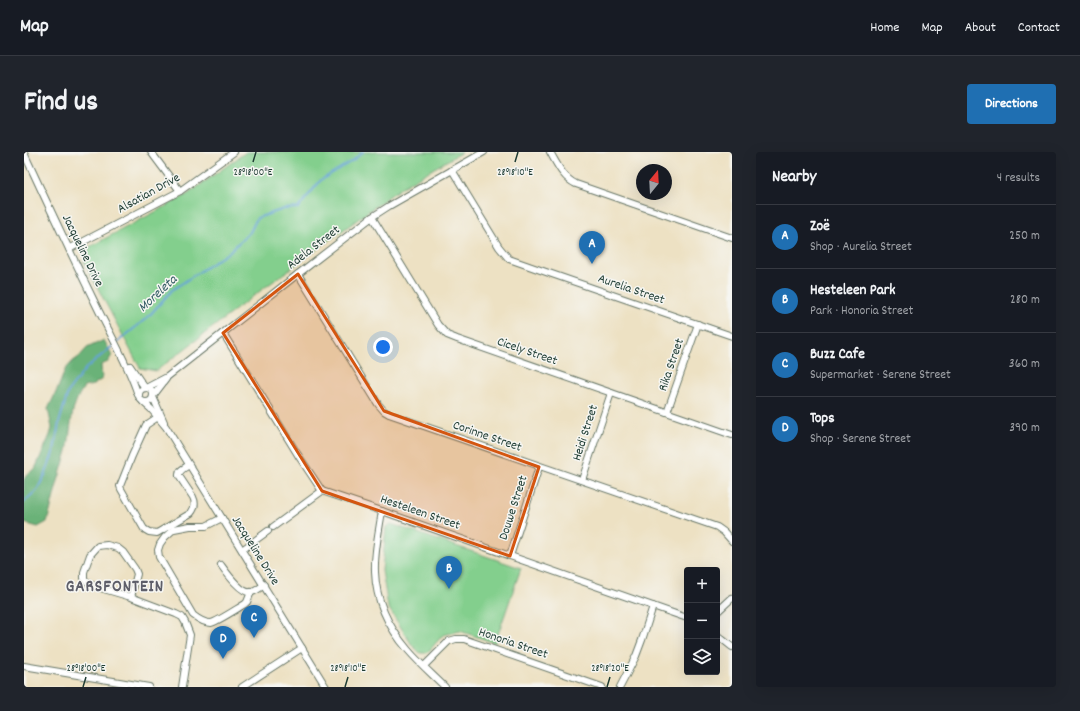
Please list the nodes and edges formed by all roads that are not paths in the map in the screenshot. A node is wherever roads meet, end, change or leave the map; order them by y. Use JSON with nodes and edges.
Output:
{"nodes":[{"id":1,"x":151,"y":152,"type":"edge"},
{"id":2,"x":234,"y":152,"type":"edge"},
{"id":3,"x":484,"y":152,"type":"edge"},
{"id":4,"x":550,"y":152,"type":"edge"},
{"id":5,"x":24,"y":153,"type":"edge"},
{"id":6,"x":452,"y":170,"type":"junction"},
{"id":7,"x":180,"y":191,"type":"junction"},
{"id":8,"x":372,"y":217,"type":"junction"},
{"id":9,"x":732,"y":238,"type":"edge"},
{"id":10,"x":69,"y":249,"type":"junction"},
{"id":11,"x":298,"y":274,"type":"junction"},
{"id":12,"x":698,"y":324,"type":"junction"},
{"id":13,"x":223,"y":334,"type":"junction"},
{"id":14,"x":732,"y":336,"type":"edge"},
{"id":15,"x":123,"y":357,"type":"junction"},
{"id":16,"x":167,"y":378,"type":"junction"},
{"id":17,"x":146,"y":388,"type":"junction"},
{"id":18,"x":611,"y":393,"type":"junction"},
{"id":19,"x":138,"y":395,"type":"junction"},
{"id":20,"x":153,"y":396,"type":"junction"},
{"id":21,"x":143,"y":402,"type":"junction"},
{"id":22,"x":667,"y":412,"type":"junction"},
{"id":23,"x":158,"y":417,"type":"junction"},
{"id":24,"x":166,"y":427,"type":"junction"},
{"id":25,"x":732,"y":435,"type":"edge"},
{"id":26,"x":189,"y":465,"type":"junction"},
{"id":27,"x":539,"y":467,"type":"junction"},
{"id":28,"x":582,"y":480,"type":"junction"},
{"id":29,"x":322,"y":491,"type":"junction"},
{"id":30,"x":382,"y":511,"type":"junction"},
{"id":31,"x":222,"y":518,"type":"junction"},
{"id":32,"x":732,"y":541,"type":"edge"},
{"id":33,"x":242,"y":550,"type":"junction"},
{"id":34,"x":510,"y":556,"type":"junction"},
{"id":35,"x":221,"y":565,"type":"dead end"},
{"id":36,"x":264,"y":585,"type":"junction"},
{"id":37,"x":251,"y":592,"type":"junction"},
{"id":38,"x":131,"y":597,"type":"junction"},
{"id":39,"x":732,"y":598,"type":"edge"},
{"id":40,"x":653,"y":606,"type":"junction"},
{"id":41,"x":720,"y":609,"type":"edge"},
{"id":42,"x":684,"y":617,"type":"edge"},
{"id":43,"x":720,"y":637,"type":"edge"},
{"id":44,"x":732,"y":647,"type":"edge"},
{"id":45,"x":302,"y":648,"type":"junction"},
{"id":46,"x":24,"y":666,"type":"edge"},
{"id":47,"x":424,"y":666,"type":"junction"},
{"id":48,"x":149,"y":687,"type":"edge"},
{"id":49,"x":182,"y":687,"type":"edge"},
{"id":50,"x":242,"y":687,"type":"edge"},
{"id":51,"x":326,"y":687,"type":"edge"},
{"id":52,"x":445,"y":687,"type":"edge"},
{"id":53,"x":602,"y":687,"type":"edge"},
{"id":54,"x":620,"y":687,"type":"edge"}],
"edges":[{"from":1,"to":7,"type":"street"},
{"from":2,"to":7,"type":"street","name":"Alsatian Drive"},
{"from":3,"to":6,"type":"street","name":"Adela Street"},
{"from":4,"to":9,"type":"street"},
{"from":5,"to":10,"type":"street","name":"Jacqueline Drive"},
{"from":6,"to":8,"type":"street","name":"Adela Street"},
{"from":6,"to":12,"type":"street","name":"Aurelia Street"},
{"from":7,"to":10,"type":"street","name":"Alsatian Drive"},
{"from":8,"to":11,"type":"street","name":"Adela Street"},
{"from":8,"to":18,"type":"street","name":"Cicely Street"},
{"from":10,"to":15,"type":"street","name":"Jacqueline Drive"},
{"from":11,"to":13,"type":"street","name":"Adela Street"},
{"from":11,"to":27,"type":"street","name":"Corinne Street"},
{"from":12,"to":14,"type":"street","name":"Aurelia Street"},
{"from":12,"to":22,"type":"street","name":"Rika Street"},
{"from":13,"to":16,"type":"street","name":"Adela Street"},
{"from":13,"to":29,"type":"street"},
{"from":15,"to":17,"type":"street","name":"Jacqueline Drive"},
{"from":15,"to":19,"type":"street","name":"Jacqueline Drive"},
{"from":16,"to":17,"type":"street","name":"Adela Street"},
{"from":16,"to":20,"type":"street","name":"Adela Street"},
{"from":17,"to":19,"type":"street"},
{"from":17,"to":20,"type":"street"},
{"from":18,"to":22,"type":"street","name":"Cicely Street"},
{"from":18,"to":28,"type":"street","name":"Heidi Street"},
{"from":19,"to":21,"type":"street"},
{"from":20,"to":21,"type":"street"},
{"from":20,"to":24,"type":"street","name":"Jacqueline Drive"},
{"from":21,"to":23,"type":"street","name":"Jacqueline Drive"},
{"from":22,"to":25,"type":"street","name":"Cicely Street"},
{"from":23,"to":24,"type":"street","name":"Jacqueline Drive"},
{"from":23,"to":26,"type":"street"},
{"from":24,"to":26,"type":"street","name":"Jacqueline Drive"},
{"from":26,"to":31,"type":"street","name":"Jacqueline Drive"},
{"from":27,"to":28,"type":"street","name":"Corinne Street"},
{"from":27,"to":34,"type":"street","name":"Douwe Street"},
{"from":28,"to":32,"type":"street","name":"Corinne Street"},
{"from":29,"to":30,"type":"street","name":"Hesteleen Street"},
{"from":29,"to":33,"type":"street"},
{"from":30,"to":34,"type":"street","name":"Hesteleen Street"},
{"from":30,"to":47,"type":"street"},
{"from":31,"to":33,"type":"street","name":"Jacqueline Drive"},
{"from":31,"to":37,"type":"street"},
{"from":33,"to":36,"type":"street","name":"Jacqueline Drive"},
{"from":34,"to":40,"type":"street","name":"Hesteleen Street"},
{"from":35,"to":37,"type":"street"},
{"from":36,"to":37,"type":"street"},
{"from":36,"to":45,"type":"street","name":"Jacqueline Drive"},
{"from":38,"to":38,"type":"street"},
{"from":38,"to":49,"type":"street"},
{"from":39,"to":41,"type":"street"},
{"from":40,"to":42,"type":"street","name":"Hesteleen Street"},
{"from":40,"to":54,"type":"street"},
{"from":43,"to":44,"type":"street"},
{"from":45,"to":50,"type":"street"},
{"from":45,"to":51,"type":"street","name":"Jacqueline Drive"},
{"from":46,"to":48,"type":"street"},
{"from":47,"to":52,"type":"street"},
{"from":47,"to":53,"type":"street","name":"Honoria Street"}]}
